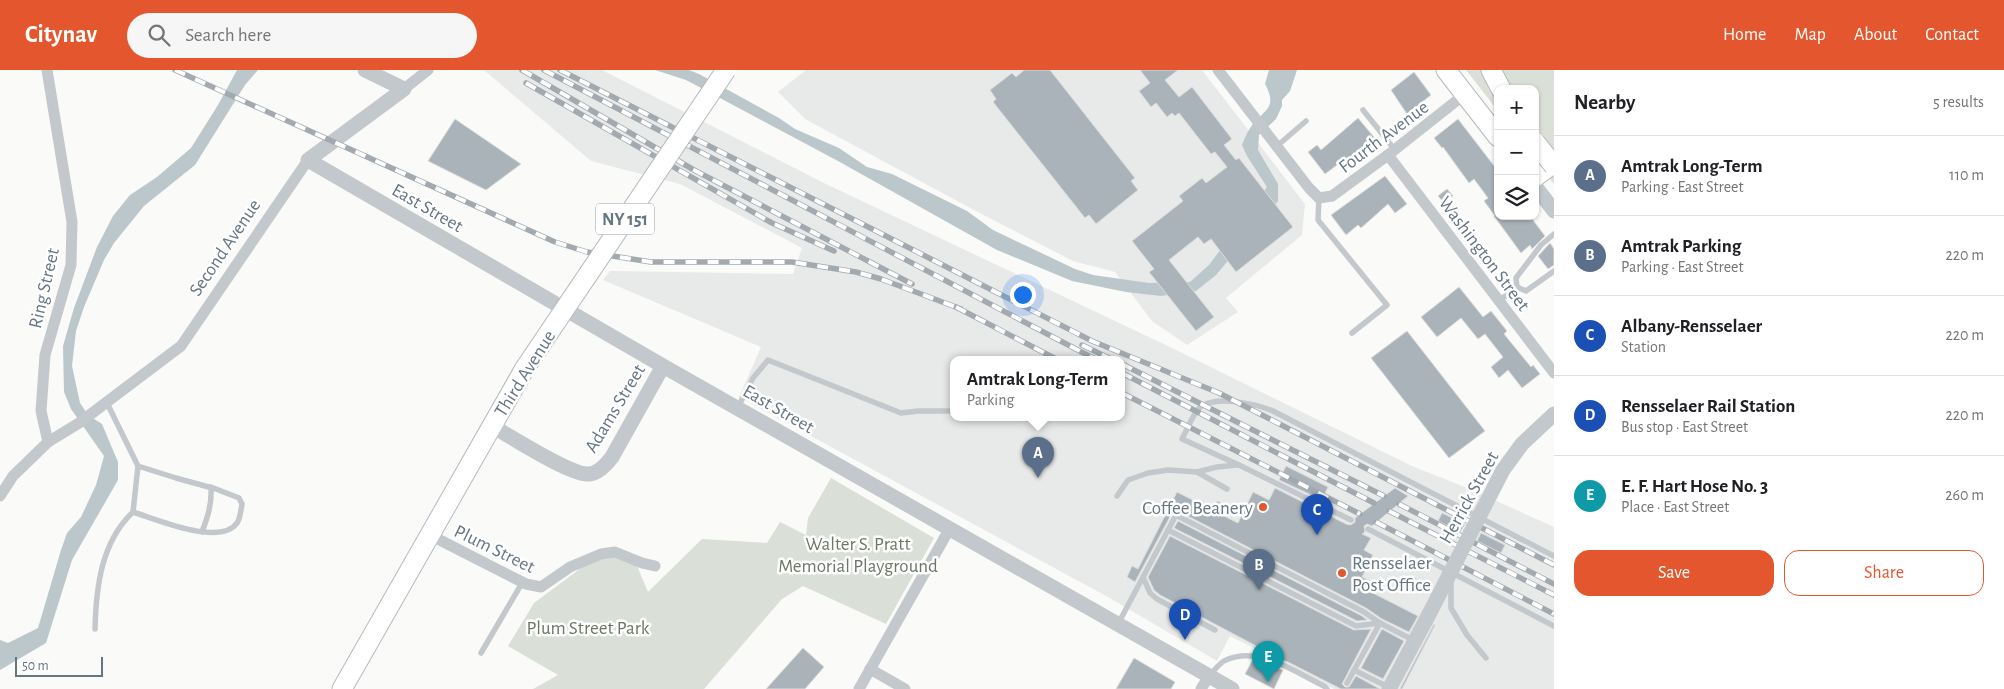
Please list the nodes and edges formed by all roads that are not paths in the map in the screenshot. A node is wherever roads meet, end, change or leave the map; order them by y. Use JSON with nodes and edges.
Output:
{"nodes":[{"id":1,"x":47,"y":70,"type":"edge"},
{"id":2,"x":365,"y":70,"type":"edge"},
{"id":3,"x":428,"y":70,"type":"edge"},
{"id":4,"x":726,"y":70,"type":"edge"},
{"id":5,"x":1218,"y":70,"type":"edge"},
{"id":6,"x":1446,"y":70,"type":"edge"},
{"id":7,"x":1491,"y":70,"type":"edge"},
{"id":8,"x":1499,"y":85,"type":"edge"},
{"id":9,"x":404,"y":89,"type":"junction"},
{"id":10,"x":1465,"y":94,"type":"junction"},
{"id":11,"x":1363,"y":110,"type":"dead end"},
{"id":12,"x":1306,"y":121,"type":"dead end"},
{"id":13,"x":1494,"y":132,"type":"edge"},
{"id":14,"x":1277,"y":146,"type":"junction"},
{"id":15,"x":1539,"y":147,"type":"edge"},
{"id":16,"x":1392,"y":152,"type":"junction"},
{"id":17,"x":308,"y":160,"type":"junction"},
{"id":18,"x":1554,"y":164,"type":"edge"},
{"id":19,"x":1538,"y":175,"type":"edge"},
{"id":20,"x":1539,"y":191,"type":"edge"},
{"id":21,"x":1319,"y":198,"type":"junction"},
{"id":22,"x":1554,"y":210,"type":"edge"},
{"id":23,"x":1554,"y":234,"type":"edge"},
{"id":24,"x":1554,"y":271,"type":"edge"},
{"id":25,"x":1517,"y":287,"type":"junction"},
{"id":26,"x":1500,"y":300,"type":"junction"},
{"id":27,"x":1352,"y":333,"type":"dead end"},
{"id":28,"x":663,"y":366,"type":"junction"},
{"id":29,"x":1554,"y":373,"type":"edge"},
{"id":30,"x":106,"y":403,"type":"junction"},
{"id":31,"x":738,"y":407,"type":"junction"},
{"id":32,"x":950,"y":411,"type":"edge"},
{"id":33,"x":1554,"y":414,"type":"edge"},
{"id":34,"x":492,"y":426,"type":"junction"},
{"id":35,"x":48,"y":442,"type":"junction"},
{"id":36,"x":1239,"y":465,"type":"junction"},
{"id":37,"x":138,"y":466,"type":"junction"},
{"id":38,"x":1197,"y":472,"type":"junction"},
{"id":39,"x":211,"y":487,"type":"junction"},
{"id":40,"x":1227,"y":489,"type":"dead end"},
{"id":41,"x":0,"y":496,"type":"edge"},
{"id":42,"x":1117,"y":496,"type":"dead end"},
{"id":43,"x":133,"y":512,"type":"junction"},
{"id":44,"x":1351,"y":520,"type":"dead end"},
{"id":45,"x":950,"y":528,"type":"junction"},
{"id":46,"x":1368,"y":529,"type":"dead end"},
{"id":47,"x":1168,"y":530,"type":"junction"},
{"id":48,"x":202,"y":532,"type":"junction"},
{"id":49,"x":430,"y":534,"type":"junction"},
{"id":50,"x":1554,"y":556,"type":"edge"},
{"id":51,"x":655,"y":566,"type":"dead end"},
{"id":52,"x":1451,"y":573,"type":"junction"},
{"id":53,"x":1143,"y":577,"type":"junction"},
{"id":54,"x":522,"y":582,"type":"junction"},
{"id":55,"x":1380,"y":623,"type":"junction"},
{"id":56,"x":1118,"y":624,"type":"junction"},
{"id":57,"x":1554,"y":626,"type":"edge"},
{"id":58,"x":96,"y":630,"type":"dead end"},
{"id":59,"x":1215,"y":630,"type":"dead end"},
{"id":60,"x":1415,"y":641,"type":"junction"},
{"id":61,"x":481,"y":653,"type":"dead end"},
{"id":62,"x":1486,"y":658,"type":"dead end"},
{"id":63,"x":870,"y":669,"type":"junction"},
{"id":64,"x":1354,"y":670,"type":"junction"},
{"id":65,"x":1209,"y":676,"type":"junction"},
{"id":66,"x":1347,"y":682,"type":"dead end"},
{"id":67,"x":342,"y":689,"type":"edge"},
{"id":68,"x":858,"y":689,"type":"edge"},
{"id":69,"x":905,"y":689,"type":"edge"},
{"id":70,"x":1201,"y":689,"type":"edge"},
{"id":71,"x":1232,"y":689,"type":"edge"},
{"id":72,"x":1327,"y":689,"type":"edge"},
{"id":73,"x":1389,"y":689,"type":"edge"}],
"edges":[{"from":1,"to":35,"type":"street","name":"Ring Street"},
{"from":2,"to":9,"type":"street"},
{"from":3,"to":9,"type":"street","name":"Second Avenue"},
{"from":4,"to":34,"type":"main road","name":"Third Avenue","number":"NY 151","bridge":true},
{"from":5,"to":14,"type":"street"},
{"from":6,"to":10,"type":"main road"},
{"from":7,"to":8,"type":"main road"},
{"from":9,"to":17,"type":"street","name":"Second Avenue"},
{"from":10,"to":13,"type":"main road"},
{"from":10,"to":16,"type":"street","name":"Fourth Avenue"},
{"from":11,"to":16,"type":"lane"},
{"from":12,"to":14,"type":"lane"},
{"from":14,"to":21,"type":"street"},
{"from":15,"to":18,"type":"main road","bridge":true},
{"from":16,"to":21,"type":"street","name":"Fourth Avenue"},
{"from":16,"to":26,"type":"street","name":"Washington Street"},
{"from":17,"to":28,"type":"street","name":"East Street"},
{"from":17,"to":30,"type":"street","name":"Second Avenue"},
{"from":18,"to":19,"type":"main road"},
{"from":20,"to":22,"type":"street"},
{"from":21,"to":27,"type":"lane"},
{"from":23,"to":25,"type":"lane"},
{"from":24,"to":25,"type":"lane"},
{"from":25,"to":26,"type":"lane"},
{"from":26,"to":29,"type":"street","name":"Washington Street"},
{"from":28,"to":31,"type":"street","name":"East Street"},
{"from":28,"to":34,"type":"street","name":"Adams Street"},
{"from":30,"to":35,"type":"street","name":"Second Avenue"},
{"from":30,"to":37,"type":"lane"},
{"from":31,"to":32,"type":"lane"},
{"from":31,"to":45,"type":"street","name":"East Street"},
{"from":33,"to":60,"type":"street","name":"Herrick Street","bridge":true},
{"from":34,"to":49,"type":"main road","name":"Third Avenue","number":"NY 151"},
{"from":35,"to":41,"type":"street"},
{"from":36,"to":38,"type":"lane"},
{"from":36,"to":44,"type":"lane"},
{"from":36,"to":50,"type":"lane"},
{"from":37,"to":39,"type":"lane"},
{"from":37,"to":43,"type":"lane"},
{"from":38,"to":40,"type":"lane"},
{"from":38,"to":42,"type":"lane"},
{"from":39,"to":48,"type":"lane"},
{"from":39,"to":48,"type":"lane"},
{"from":43,"to":48,"type":"lane"},
{"from":43,"to":58,"type":"lane"},
{"from":45,"to":56,"type":"street","name":"East Street"},
{"from":45,"to":63,"type":"street"},
{"from":46,"to":52,"type":"lane"},
{"from":47,"to":53,"type":"lane"},
{"from":47,"to":55,"type":"lane"},
{"from":47,"to":55,"type":"lane"},
{"from":49,"to":54,"type":"street","name":"Plum Street"},
{"from":49,"to":67,"type":"main road","name":"Third Avenue","number":"NY 151"},
{"from":51,"to":54,"type":"street","name":"Plum Street"},
{"from":52,"to":57,"type":"lane"},
{"from":52,"to":62,"type":"lane"},
{"from":53,"to":56,"type":"lane"},
{"from":53,"to":59,"type":"lane"},
{"from":54,"to":61,"type":"lane"},
{"from":55,"to":60,"type":"lane"},
{"from":55,"to":64,"type":"lane"},
{"from":56,"to":65,"type":"street","name":"East Street"},
{"from":60,"to":73,"type":"street","name":"Herrick Street"},
{"from":63,"to":68,"type":"street"},
{"from":63,"to":69,"type":"street"},
{"from":64,"to":66,"type":"lane"},
{"from":64,"to":73,"type":"lane"},
{"from":65,"to":70,"type":"street"},
{"from":65,"to":71,"type":"street","name":"East Street"},
{"from":65,"to":72,"type":"lane"}]}
